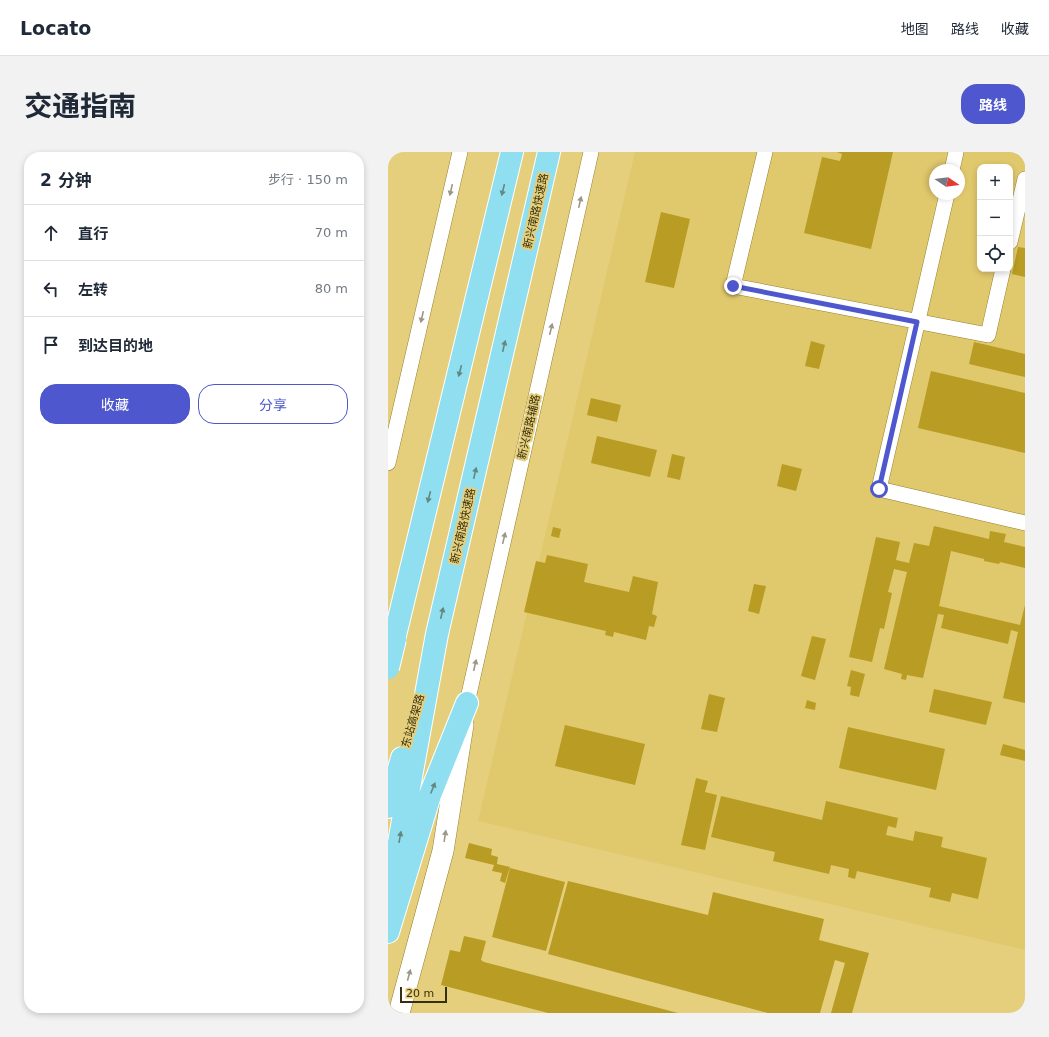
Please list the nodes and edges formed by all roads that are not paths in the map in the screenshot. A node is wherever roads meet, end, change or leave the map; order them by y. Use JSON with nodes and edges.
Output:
{"nodes":[{"id":1,"x":460,"y":152,"type":"edge"},
{"id":2,"x":512,"y":152,"type":"edge"},
{"id":3,"x":549,"y":152,"type":"edge"},
{"id":4,"x":591,"y":152,"type":"edge"},
{"id":5,"x":765,"y":152,"type":"edge"},
{"id":6,"x":956,"y":152,"type":"edge"},
{"id":7,"x":953,"y":164,"type":"edge"},
{"id":8,"x":1025,"y":179,"type":"edge"},
{"id":9,"x":946,"y":200,"type":"edge"},
{"id":10,"x":1011,"y":236,"type":"edge"},
{"id":11,"x":1003,"y":272,"type":"edge"},
{"id":12,"x":917,"y":322,"type":"junction"},
{"id":13,"x":388,"y":463,"type":"edge"},
{"id":14,"x":1025,"y":523,"type":"edge"},
{"id":15,"x":437,"y":634,"type":"junction"},
{"id":16,"x":395,"y":639,"type":"junction"},
{"id":17,"x":388,"y":662,"type":"edge"},
{"id":18,"x":388,"y":668,"type":"edge"},
{"id":19,"x":467,"y":703,"type":"junction"},
{"id":20,"x":388,"y":807,"type":"edge"},
{"id":21,"x":388,"y":903,"type":"edge"},
{"id":22,"x":388,"y":932,"type":"edge"},
{"id":23,"x":399,"y":1013,"type":"edge"}],
"edges":[{"from":1,"to":13,"type":"street","one_way":true},
{"from":2,"to":16,"type":"main road","one_way":true},
{"from":15,"to":3,"type":"main road","name":"新兴南路快速路","one_way":true},
{"from":19,"to":4,"type":"street","name":"新兴南路辅路","one_way":true},
{"from":5,"to":12,"type":"street"},
{"from":6,"to":7,"type":"street"},
{"from":8,"to":10,"type":"street"},
{"from":9,"to":12,"type":"street"},
{"from":11,"to":12,"type":"street"},
{"from":12,"to":14,"type":"street"},
{"from":15,"to":20,"type":"main road","name":"东站高架路"},
{"from":21,"to":15,"type":"main road","name":"新兴南路快速路","one_way":true},
{"from":16,"to":17,"type":"main road"},
{"from":16,"to":18,"type":"main road","bridge":true},
{"from":22,"to":19,"type":"main road","one_way":true},
{"from":23,"to":19,"type":"main road","one_way":true}]}
